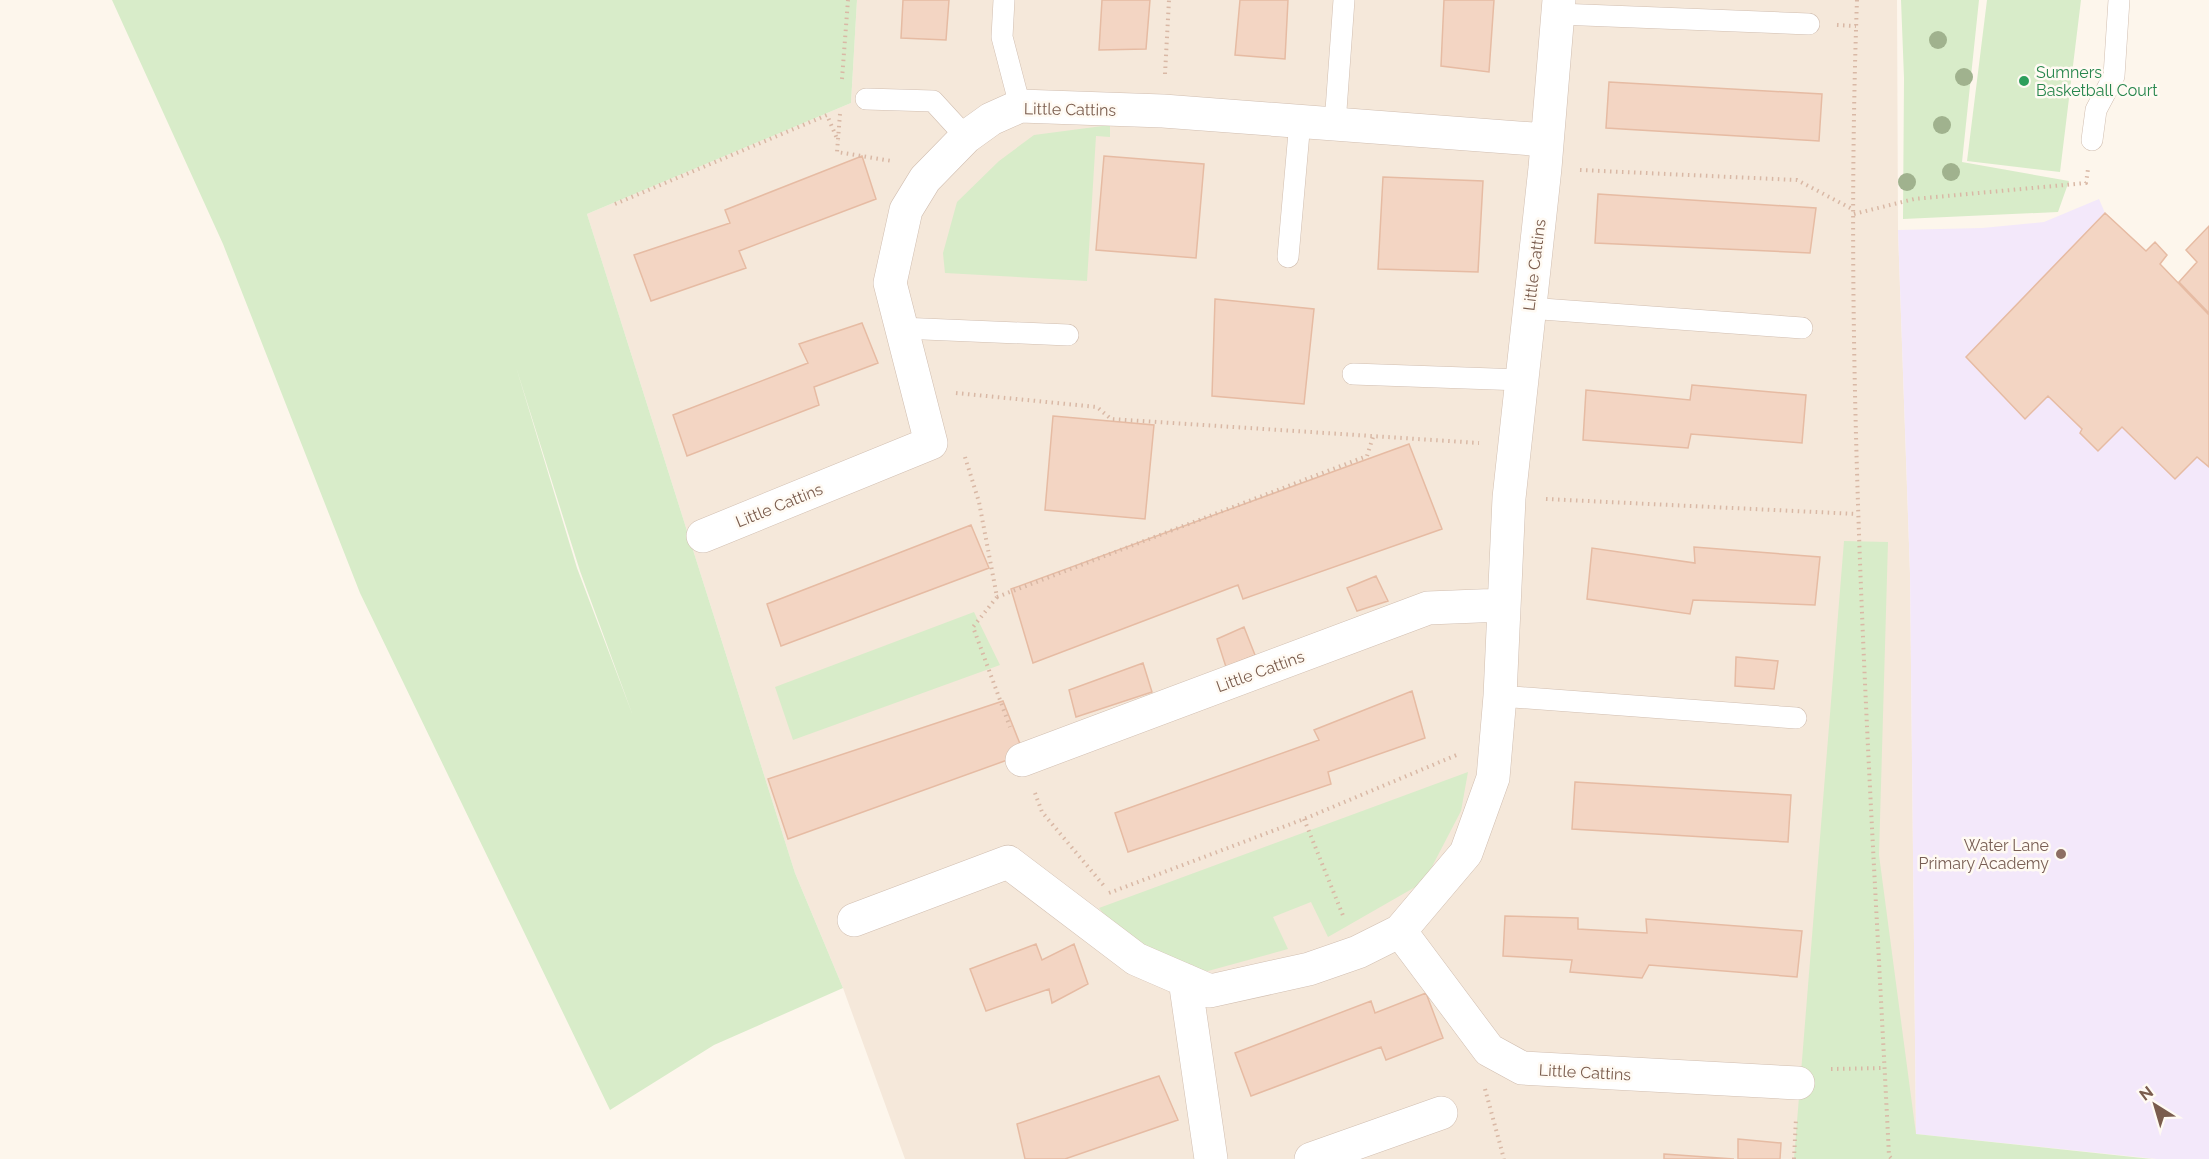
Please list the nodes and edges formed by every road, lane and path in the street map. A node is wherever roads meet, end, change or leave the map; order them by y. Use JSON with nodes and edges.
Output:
{"nodes":[{"id":1,"x":1004,"y":0,"type":"edge"},
{"id":2,"x":1169,"y":0,"type":"edge"},
{"id":3,"x":1344,"y":0,"type":"edge"},
{"id":4,"x":1857,"y":0,"type":"edge"},
{"id":5,"x":2119,"y":0,"type":"edge"},
{"id":6,"x":1558,"y":7,"type":"edge"},
{"id":7,"x":1809,"y":24,"type":"dead end"},
{"id":8,"x":866,"y":99,"type":"dead end"},
{"id":9,"x":1020,"y":106,"type":"junction"},
{"id":10,"x":1163,"y":111,"type":"junction"},
{"id":11,"x":1300,"y":121,"type":"junction"},
{"id":12,"x":1335,"y":123,"type":"junction"},
{"id":13,"x":966,"y":137,"type":"junction"},
{"id":14,"x":2092,"y":140,"type":"joint"},
{"id":15,"x":838,"y":141,"type":"dead end"},
{"id":16,"x":1545,"y":154,"type":"junction"},
{"id":17,"x":615,"y":204,"type":"dead end"},
{"id":18,"x":1854,"y":212,"type":"junction"},
{"id":19,"x":1288,"y":257,"type":"dead end"},
{"id":20,"x":1528,"y":308,"type":"junction"},
{"id":21,"x":900,"y":328,"type":"junction"},
{"id":22,"x":1802,"y":328,"type":"dead end"},
{"id":23,"x":1068,"y":335,"type":"dead end"},
{"id":24,"x":1353,"y":374,"type":"dead end"},
{"id":25,"x":1522,"y":380,"type":"junction"},
{"id":26,"x":916,"y":389,"type":"junction"},
{"id":27,"x":1373,"y":437,"type":"junction"},
{"id":28,"x":931,"y":443,"type":"junction"},
{"id":29,"x":1515,"y":445,"type":"junction"},
{"id":30,"x":1509,"y":498,"type":"junction"},
{"id":31,"x":1857,"y":514,"type":"junction"},
{"id":32,"x":703,"y":536,"type":"dead end"},
{"id":33,"x":997,"y":597,"type":"junction"},
{"id":34,"x":1503,"y":605,"type":"junction"},
{"id":35,"x":1500,"y":696,"type":"junction"},
{"id":36,"x":1796,"y":717,"type":"dead end"},
{"id":37,"x":1496,"y":739,"type":"junction"},
{"id":38,"x":1022,"y":760,"type":"junction"},
{"id":39,"x":1304,"y":819,"type":"junction"},
{"id":40,"x":1110,"y":893,"type":"junction"},
{"id":41,"x":1070,"y":910,"type":"junction"},
{"id":42,"x":854,"y":920,"type":"dead end"},
{"id":43,"x":1400,"y":930,"type":"junction"},
{"id":44,"x":1358,"y":952,"type":"junction"},
{"id":45,"x":1185,"y":980,"type":"junction"},
{"id":46,"x":1489,"y":1050,"type":"junction"},
{"id":47,"x":1884,"y":1068,"type":"junction"},
{"id":48,"x":1809,"y":1076,"type":"joint"},
{"id":49,"x":1441,"y":1113,"type":"dead end"},
{"id":50,"x":1794,"y":1145,"type":"dead end"},
{"id":51,"x":1211,"y":1159,"type":"edge"},
{"id":52,"x":1311,"y":1159,"type":"edge"},
{"id":53,"x":1504,"y":1159,"type":"edge"},
{"id":54,"x":1794,"y":1159,"type":"edge"},
{"id":55,"x":1892,"y":1159,"type":"edge"}],
"edges":[{"from":1,"to":9,"type":"lane"},
{"from":2,"to":10,"type":"path"},
{"from":3,"to":12,"type":"lane"},
{"from":4,"to":18,"type":"path"},
{"from":5,"to":14,"type":"lane"},
{"from":6,"to":7,"type":"lane"},
{"from":6,"to":16,"type":"street","name":"Little Cattins"},
{"from":8,"to":13,"type":"lane"},
{"from":9,"to":10,"type":"street","name":"Little Cattins"},
{"from":9,"to":13,"type":"street","name":"Little Cattins"},
{"from":10,"to":11,"type":"street","name":"Little Cattins"},
{"from":11,"to":12,"type":"street","name":"Little Cattins"},
{"from":11,"to":19,"type":"lane"},
{"from":12,"to":16,"type":"street","name":"Little Cattins"},
{"from":13,"to":21,"type":"street","name":"Little Cattins"},
{"from":14,"to":18,"type":"path"},
{"from":15,"to":17,"type":"path"},
{"from":16,"to":18,"type":"path"},
{"from":16,"to":20,"type":"street","name":"Little Cattins"},
{"from":18,"to":31,"type":"path"},
{"from":20,"to":22,"type":"lane"},
{"from":20,"to":25,"type":"street","name":"Little Cattins"},
{"from":21,"to":23,"type":"lane"},
{"from":21,"to":26,"type":"street","name":"Little Cattins"},
{"from":24,"to":25,"type":"lane"},
{"from":25,"to":29,"type":"street","name":"Little Cattins"},
{"from":26,"to":27,"type":"path"},
{"from":26,"to":28,"type":"street","name":"Little Cattins"},
{"from":27,"to":29,"type":"path"},
{"from":27,"to":33,"type":"path"},
{"from":28,"to":32,"type":"street","name":"Little Cattins"},
{"from":28,"to":33,"type":"path"},
{"from":29,"to":30,"type":"street","name":"Little Cattins"},
{"from":30,"to":31,"type":"path"},
{"from":30,"to":34,"type":"street","name":"Little Cattins"},
{"from":31,"to":47,"type":"path"},
{"from":33,"to":38,"type":"path"},
{"from":34,"to":35,"type":"street","name":"Little Cattins"},
{"from":34,"to":38,"type":"street","name":"Little Cattins"},
{"from":35,"to":36,"type":"lane"},
{"from":35,"to":37,"type":"street","name":"Little Cattins"},
{"from":37,"to":39,"type":"path"},
{"from":37,"to":43,"type":"street","name":"Little Cattins"},
{"from":38,"to":40,"type":"path"},
{"from":39,"to":40,"type":"path"},
{"from":39,"to":44,"type":"path"},
{"from":40,"to":41,"type":"path"},
{"from":41,"to":42,"type":"street","name":"Little Cattins"},
{"from":41,"to":45,"type":"street","name":"Little Cattins"},
{"from":43,"to":44,"type":"street","name":"Little Cattins"},
{"from":43,"to":46,"type":"street","name":"Little Cattins"},
{"from":44,"to":45,"type":"street","name":"Little Cattins"},
{"from":45,"to":51,"type":"street"},
{"from":46,"to":48,"type":"street","name":"Little Cattins"},
{"from":46,"to":53,"type":"path"},
{"from":47,"to":48,"type":"path"},
{"from":47,"to":55,"type":"path"},
{"from":49,"to":52,"type":"street"},
{"from":50,"to":54,"type":"path"}]}
